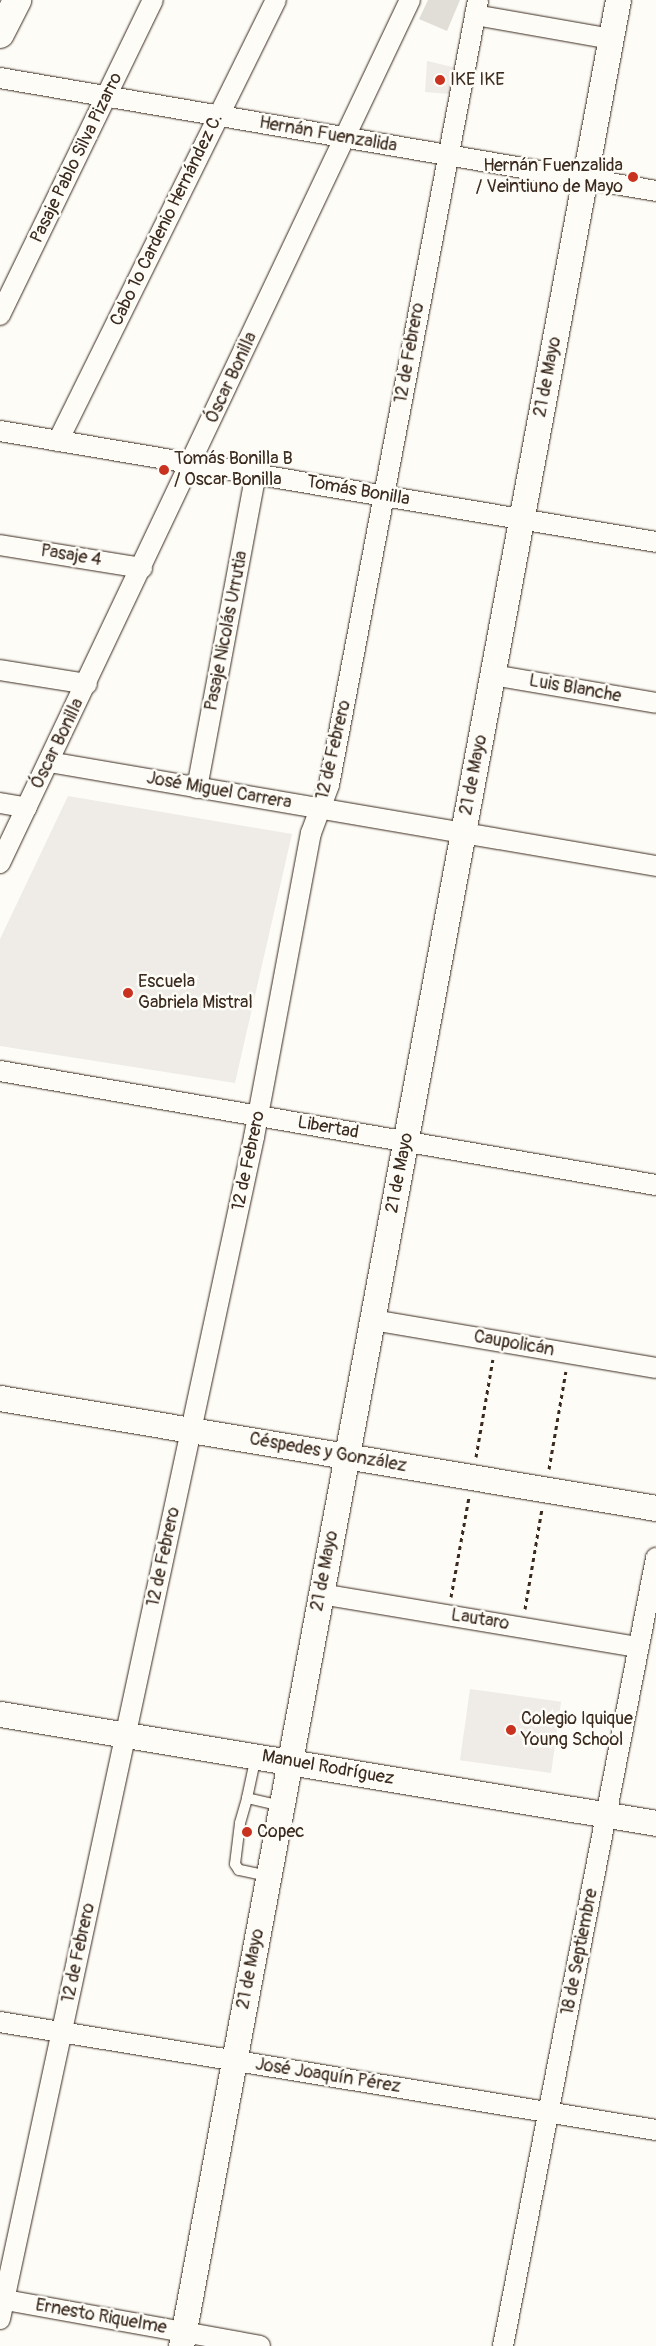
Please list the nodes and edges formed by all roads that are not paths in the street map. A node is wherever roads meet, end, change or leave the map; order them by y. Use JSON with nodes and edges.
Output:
{"nodes":[{"id":1,"x":17,"y":0,"type":"edge"},
{"id":2,"x":154,"y":0,"type":"edge"},
{"id":3,"x":276,"y":0,"type":"edge"},
{"id":4,"x":410,"y":0,"type":"edge"},
{"id":5,"x":618,"y":0,"type":"edge"},
{"id":6,"x":476,"y":7,"type":"edge"},
{"id":7,"x":0,"y":34,"type":"edge"},
{"id":8,"x":611,"y":39,"type":"junction"},
{"id":9,"x":0,"y":78,"type":"edge"},
{"id":10,"x":106,"y":96,"type":"junction"},
{"id":11,"x":218,"y":116,"type":"junction"},
{"id":12,"x":342,"y":137,"type":"junction"},
{"id":13,"x":446,"y":155,"type":"junction"},
{"id":14,"x":585,"y":179,"type":"junction"},
{"id":15,"x":656,"y":191,"type":"edge"},
{"id":16,"x":0,"y":315,"type":"edge"},
{"id":17,"x":0,"y":431,"type":"edge"},
{"id":18,"x":58,"y":441,"type":"junction"},
{"id":19,"x":192,"y":463,"type":"junction"},
{"id":20,"x":256,"y":474,"type":"junction"},
{"id":21,"x":384,"y":496,"type":"junction"},
{"id":22,"x":522,"y":519,"type":"junction"},
{"id":23,"x":656,"y":542,"type":"edge"},
{"id":24,"x":0,"y":545,"type":"edge"},
{"id":25,"x":142,"y":568,"type":"junction"},
{"id":26,"x":0,"y":670,"type":"edge"},
{"id":27,"x":493,"y":675,"type":"junction"},
{"id":28,"x":87,"y":684,"type":"junction"},
{"id":29,"x":656,"y":703,"type":"edge"},
{"id":30,"x":49,"y":762,"type":"junction"},
{"id":31,"x":198,"y":788,"type":"junction"},
{"id":32,"x":0,"y":803,"type":"edge"},
{"id":33,"x":27,"y":808,"type":"junction"},
{"id":34,"x":320,"y":808,"type":"junction"},
{"id":35,"x":464,"y":833,"type":"junction"},
{"id":36,"x":0,"y":863,"type":"edge"},
{"id":37,"x":656,"y":866,"type":"edge"},
{"id":38,"x":0,"y":1070,"type":"edge"},
{"id":39,"x":259,"y":1115,"type":"junction"},
{"id":40,"x":406,"y":1142,"type":"junction"},
{"id":41,"x":656,"y":1185,"type":"edge"},
{"id":42,"x":373,"y":1320,"type":"junction"},
{"id":43,"x":656,"y":1368,"type":"edge"},
{"id":44,"x":0,"y":1398,"type":"edge"},
{"id":45,"x":191,"y":1430,"type":"junction"},
{"id":46,"x":347,"y":1457,"type":"junction"},
{"id":47,"x":656,"y":1508,"type":"edge"},
{"id":48,"x":656,"y":1558,"type":"edge"},
{"id":49,"x":321,"y":1594,"type":"junction"},
{"id":50,"x":639,"y":1647,"type":"junction"},
{"id":51,"x":0,"y":1714,"type":"edge"},
{"id":52,"x":126,"y":1734,"type":"junction"},
{"id":53,"x":256,"y":1755,"type":"junction"},
{"id":54,"x":290,"y":1762,"type":"junction"},
{"id":55,"x":247,"y":1798,"type":"junction"},
{"id":56,"x":281,"y":1806,"type":"junction"},
{"id":57,"x":606,"y":1815,"type":"junction"},
{"id":58,"x":656,"y":1823,"type":"edge"},
{"id":59,"x":268,"y":1876,"type":"junction"},
{"id":60,"x":0,"y":2022,"type":"edge"},
{"id":61,"x":62,"y":2032,"type":"junction"},
{"id":62,"x":234,"y":2060,"type":"junction"},
{"id":63,"x":548,"y":2112,"type":"junction"},
{"id":64,"x":656,"y":2130,"type":"edge"},
{"id":65,"x":2,"y":2299,"type":"edge"},
{"id":66,"x":0,"y":2319,"type":"edge"},
{"id":67,"x":182,"y":2339,"type":"edge"},
{"id":68,"x":260,"y":2346,"type":"edge"},
{"id":69,"x":503,"y":2346,"type":"edge"}],
"edges":[{"from":1,"to":7,"type":"main road"},
{"from":2,"to":10,"type":"street","name":"Pasaje Pablo Silva Pizarro"},
{"from":3,"to":11,"type":"street","name":"Cabo 1º Cardenio Hernández C."},
{"from":4,"to":12,"type":"street","name":"Óscar Bonilla"},
{"from":5,"to":8,"type":"street","name":"21 de Mayo"},
{"from":6,"to":8,"type":"street"},
{"from":6,"to":13,"type":"street","name":"12 de Febrero"},
{"from":8,"to":14,"type":"street","name":"21 de Mayo"},
{"from":9,"to":10,"type":"street","name":"Hernán Fuenzalida"},
{"from":10,"to":11,"type":"street","name":"Hernán Fuenzalida"},
{"from":10,"to":16,"type":"street","name":"Pasaje Pablo Silva Pizarro"},
{"from":11,"to":12,"type":"street","name":"Hernán Fuenzalida"},
{"from":11,"to":18,"type":"street","name":"Cabo 1º Cardenio Hernández C."},
{"from":12,"to":13,"type":"street","name":"Hernán Fuenzalida"},
{"from":12,"to":19,"type":"street","name":"Óscar Bonilla"},
{"from":13,"to":14,"type":"street","name":"Hernán Fuenzalida"},
{"from":13,"to":21,"type":"street","name":"12 de Febrero"},
{"from":14,"to":15,"type":"street","name":"Hernán Fuenzalida"},
{"from":14,"to":22,"type":"street","name":"21 de Mayo"},
{"from":17,"to":18,"type":"street","name":"Tomás Bonilla"},
{"from":18,"to":19,"type":"street","name":"Tomás Bonilla"},
{"from":19,"to":20,"type":"street","name":"Tomás Bonilla"},
{"from":19,"to":25,"type":"street","name":"Óscar Bonilla"},
{"from":20,"to":21,"type":"street","name":"Tomás Bonilla"},
{"from":20,"to":31,"type":"street","name":"Pasaje Nicolás Urrutia"},
{"from":21,"to":22,"type":"street","name":"Tomás Bonilla"},
{"from":21,"to":34,"type":"street","name":"12 de Febrero"},
{"from":22,"to":23,"type":"street","name":"Tomás Bonilla"},
{"from":22,"to":27,"type":"street","name":"21 de Mayo"},
{"from":24,"to":25,"type":"street","name":"Pasaje 4"},
{"from":25,"to":28,"type":"street","name":"Óscar Bonilla"},
{"from":26,"to":28,"type":"street"},
{"from":27,"to":29,"type":"street","name":"Luis Blanche"},
{"from":27,"to":35,"type":"street","name":"21 de Mayo"},
{"from":28,"to":30,"type":"street","name":"Óscar Bonilla"},
{"from":30,"to":31,"type":"street","name":"José Miguel Carrera"},
{"from":30,"to":33,"type":"street","name":"Óscar Bonilla"},
{"from":31,"to":34,"type":"street","name":"José Miguel Carrera"},
{"from":32,"to":33,"type":"street"},
{"from":33,"to":36,"type":"street","name":"Óscar Bonilla"},
{"from":34,"to":35,"type":"street","name":"José Miguel Carrera"},
{"from":34,"to":39,"type":"street","name":"12 de Febrero"},
{"from":35,"to":37,"type":"street","name":"José Miguel Carrera"},
{"from":35,"to":40,"type":"street","name":"21 de Mayo"},
{"from":38,"to":39,"type":"street","name":"Libertad"},
{"from":39,"to":40,"type":"street","name":"Libertad"},
{"from":39,"to":45,"type":"street","name":"12 de Febrero"},
{"from":40,"to":41,"type":"street","name":"Libertad"},
{"from":40,"to":42,"type":"street","name":"21 de Mayo"},
{"from":42,"to":43,"type":"street","name":"Caupolicán"},
{"from":42,"to":46,"type":"street","name":"21 de Mayo"},
{"from":44,"to":45,"type":"street","name":"Céspedes y González"},
{"from":45,"to":46,"type":"street","name":"Céspedes y González"},
{"from":45,"to":52,"type":"street","name":"12 de Febrero"},
{"from":46,"to":47,"type":"street","name":"Céspedes y González"},
{"from":46,"to":49,"type":"street","name":"21 de Mayo"},
{"from":48,"to":50,"type":"street","name":"18 de Septiembre"},
{"from":49,"to":50,"type":"street","name":"Lautaro"},
{"from":49,"to":54,"type":"street","name":"21 de Mayo"},
{"from":50,"to":57,"type":"street","name":"18 de Septiembre"},
{"from":51,"to":52,"type":"street","name":"Manuel Rodríguez"},
{"from":52,"to":53,"type":"street","name":"Manuel Rodríguez"},
{"from":52,"to":61,"type":"street","name":"12 de Febrero"},
{"from":53,"to":54,"type":"street","name":"Manuel Rodríguez"},
{"from":53,"to":55,"type":"lane"},
{"from":54,"to":56,"type":"street","name":"21 de Mayo"},
{"from":54,"to":57,"type":"street","name":"Manuel Rodríguez"},
{"from":55,"to":56,"type":"lane"},
{"from":55,"to":59,"type":"lane"},
{"from":56,"to":59,"type":"street","name":"21 de Mayo"},
{"from":57,"to":58,"type":"street","name":"Manuel Rodríguez"},
{"from":57,"to":63,"type":"street","name":"18 de Septiembre"},
{"from":59,"to":62,"type":"street","name":"21 de Mayo"},
{"from":60,"to":61,"type":"street","name":"José Joaquín Pérez"},
{"from":61,"to":62,"type":"street","name":"José Joaquín Pérez"},
{"from":61,"to":65,"type":"street","name":"12 de Febrero"},
{"from":62,"to":63,"type":"street","name":"José Joaquín Pérez"},
{"from":62,"to":67,"type":"street","name":"21 de Mayo"},
{"from":63,"to":64,"type":"street","name":"José Joaquín Pérez"},
{"from":63,"to":69,"type":"street","name":"18 de Septiembre"},
{"from":65,"to":66,"type":"street","name":"12 de Febrero"},
{"from":65,"to":67,"type":"street","name":"Ernesto Riquelme"},
{"from":67,"to":68,"type":"street","name":"Ernesto Riquelme"}]}
